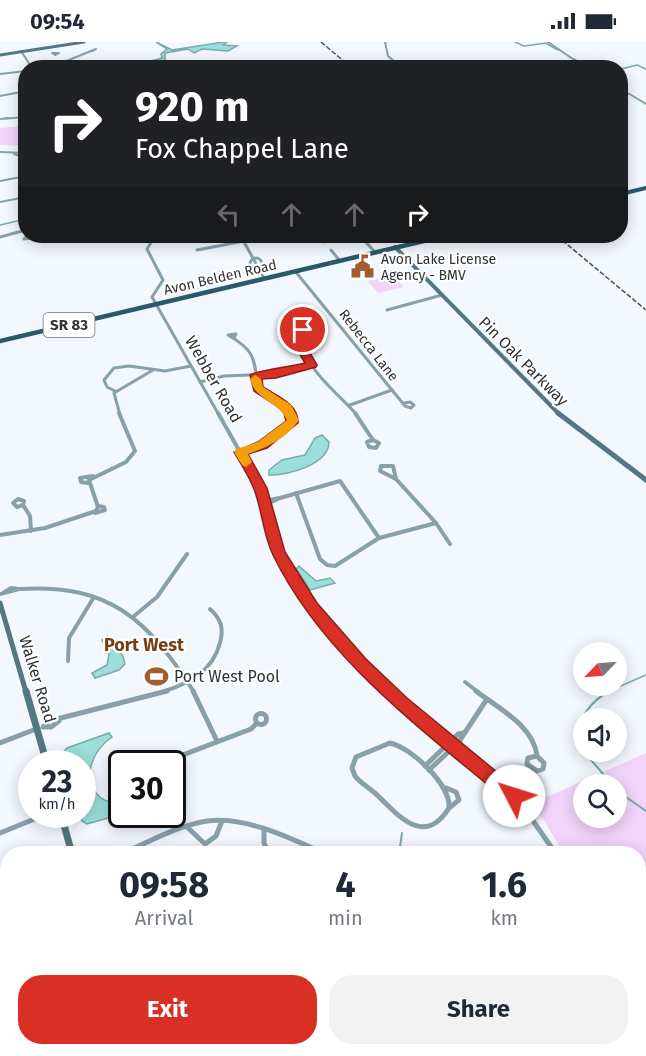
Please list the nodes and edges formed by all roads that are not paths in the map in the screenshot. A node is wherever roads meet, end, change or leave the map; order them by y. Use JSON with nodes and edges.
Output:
{"nodes":[{"id":1,"x":43,"y":42,"type":"edge"},
{"id":2,"x":84,"y":42,"type":"edge"},
{"id":3,"x":385,"y":42,"type":"edge"},
{"id":4,"x":548,"y":42,"type":"edge"},
{"id":5,"x":46,"y":48,"type":"junction"},
{"id":6,"x":22,"y":51,"type":"junction"},
{"id":7,"x":92,"y":51,"type":"dead end"},
{"id":8,"x":0,"y":55,"type":"edge"},
{"id":9,"x":55,"y":55,"type":"dead end"},
{"id":10,"x":27,"y":60,"type":"edge"},
{"id":11,"x":61,"y":60,"type":"edge"},
{"id":12,"x":69,"y":60,"type":"edge"},
{"id":13,"x":393,"y":60,"type":"edge"},
{"id":14,"x":574,"y":60,"type":"edge"},
{"id":15,"x":18,"y":73,"type":"edge"},
{"id":16,"x":0,"y":74,"type":"edge"},
{"id":17,"x":18,"y":93,"type":"edge"},
{"id":18,"x":628,"y":93,"type":"edge"},
{"id":19,"x":0,"y":96,"type":"edge"},
{"id":20,"x":646,"y":104,"type":"edge"},
{"id":21,"x":18,"y":117,"type":"edge"},
{"id":22,"x":8,"y":118,"type":"dead end"},
{"id":23,"x":0,"y":152,"type":"edge"},
{"id":24,"x":14,"y":153,"type":"junction"},
{"id":25,"x":18,"y":153,"type":"edge"},
{"id":26,"x":18,"y":157,"type":"edge"},
{"id":27,"x":18,"y":178,"type":"edge"},
{"id":28,"x":0,"y":181,"type":"edge"},
{"id":29,"x":646,"y":188,"type":"edge"},
{"id":30,"x":628,"y":192,"type":"edge"},
{"id":31,"x":18,"y":199,"type":"edge"},
{"id":32,"x":0,"y":202,"type":"edge"},
{"id":33,"x":18,"y":234,"type":"edge"},
{"id":34,"x":0,"y":237,"type":"edge"},
{"id":35,"x":151,"y":243,"type":"edge"},
{"id":36,"x":237,"y":243,"type":"edge"},
{"id":37,"x":244,"y":243,"type":"edge"},
{"id":38,"x":367,"y":243,"type":"edge"},
{"id":39,"x":416,"y":243,"type":"edge"},
{"id":40,"x":395,"y":248,"type":"junction"},
{"id":41,"x":197,"y":250,"type":"dead end"},
{"id":42,"x":331,"y":250,"type":"dead end"},
{"id":43,"x":375,"y":252,"type":"junction"},
{"id":44,"x":252,"y":258,"type":"junction"},
{"id":45,"x":340,"y":261,"type":"junction"},
{"id":46,"x":261,"y":270,"type":"junction"},
{"id":47,"x":295,"y":271,"type":"junction"},
{"id":48,"x":266,"y":278,"type":"junction"},
{"id":49,"x":442,"y":296,"type":"junction"},
{"id":50,"x":155,"y":304,"type":"junction"},
{"id":51,"x":387,"y":310,"type":"dead end"},
{"id":52,"x":305,"y":326,"type":"dead end"},
{"id":53,"x":234,"y":338,"type":"dead end"},
{"id":54,"x":0,"y":341,"type":"edge"},
{"id":55,"x":312,"y":365,"type":"junction"},
{"id":56,"x":190,"y":366,"type":"junction"},
{"id":57,"x":153,"y":370,"type":"junction"},
{"id":58,"x":255,"y":375,"type":"junction"},
{"id":59,"x":200,"y":382,"type":"junction"},
{"id":60,"x":392,"y":390,"type":"junction"},
{"id":61,"x":115,"y":391,"type":"junction"},
{"id":62,"x":405,"y":403,"type":"dead end"},
{"id":63,"x":350,"y":405,"type":"junction"},
{"id":64,"x":374,"y":440,"type":"dead end"},
{"id":65,"x":241,"y":452,"type":"junction"},
{"id":66,"x":94,"y":476,"type":"junction"},
{"id":67,"x":396,"y":479,"type":"junction"},
{"id":68,"x":646,"y":480,"type":"edge"},
{"id":69,"x":340,"y":482,"type":"joint"},
{"id":70,"x":88,"y":483,"type":"junction"},
{"id":71,"x":296,"y":494,"type":"junction"},
{"id":72,"x":264,"y":503,"type":"junction"},
{"id":73,"x":23,"y":505,"type":"dead end"},
{"id":74,"x":98,"y":506,"type":"junction"},
{"id":75,"x":94,"y":513,"type":"junction"},
{"id":76,"x":436,"y":523,"type":"junction"},
{"id":77,"x":31,"y":531,"type":"junction"},
{"id":78,"x":0,"y":536,"type":"edge"},
{"id":79,"x":379,"y":538,"type":"junction"},
{"id":80,"x":450,"y":544,"type":"dead end"},
{"id":81,"x":187,"y":554,"type":"dead end"},
{"id":82,"x":1,"y":594,"type":"edge"},
{"id":83,"x":94,"y":597,"type":"junction"},
{"id":84,"x":0,"y":603,"type":"edge"},
{"id":85,"x":210,"y":609,"type":"dead end"},
{"id":86,"x":134,"y":616,"type":"junction"},
{"id":87,"x":69,"y":661,"type":"dead end"},
{"id":88,"x":465,"y":682,"type":"dead end"},
{"id":89,"x":187,"y":683,"type":"junction"},
{"id":90,"x":487,"y":699,"type":"junction"},
{"id":91,"x":257,"y":723,"type":"dead end"},
{"id":92,"x":40,"y":728,"type":"junction"},
{"id":93,"x":217,"y":741,"type":"junction"},
{"id":94,"x":0,"y":742,"type":"edge"},
{"id":95,"x":452,"y":744,"type":"junction"},
{"id":96,"x":44,"y":750,"type":"edge"},
{"id":97,"x":186,"y":753,"type":"edge"},
{"id":98,"x":537,"y":756,"type":"dead end"},
{"id":99,"x":427,"y":768,"type":"junction"},
{"id":100,"x":446,"y":788,"type":"junction"},
{"id":101,"x":448,"y":808,"type":"junction"},
{"id":102,"x":222,"y":821,"type":"junction"},
{"id":103,"x":18,"y":826,"type":"edge"},
{"id":104,"x":188,"y":827,"type":"junction"},
{"id":105,"x":65,"y":828,"type":"edge"},
{"id":106,"x":264,"y":831,"type":"junction"},
{"id":107,"x":0,"y":833,"type":"edge"},
{"id":108,"x":70,"y":846,"type":"edge"},
{"id":109,"x":143,"y":846,"type":"edge"},
{"id":110,"x":265,"y":846,"type":"edge"},
{"id":111,"x":302,"y":846,"type":"edge"},
{"id":112,"x":550,"y":846,"type":"edge"}],
"edges":[{"from":1,"to":5,"type":"street"},
{"from":2,"to":5,"type":"street"},
{"from":3,"to":13,"type":"street"},
{"from":4,"to":14,"type":"street"},
{"from":5,"to":6,"type":"street"},
{"from":6,"to":8,"type":"street"},
{"from":6,"to":10,"type":"street"},
{"from":7,"to":12,"type":"street"},
{"from":9,"to":11,"type":"street"},
{"from":15,"to":16,"type":"street"},
{"from":17,"to":19,"type":"street"},
{"from":18,"to":20,"type":"street"},
{"from":21,"to":22,"type":"street"},
{"from":23,"to":24,"type":"street"},
{"from":24,"to":25,"type":"street"},
{"from":24,"to":26,"type":"street"},
{"from":27,"to":28,"type":"street"},
{"from":29,"to":30,"type":"main road"},
{"from":31,"to":32,"type":"street"},
{"from":33,"to":34,"type":"street"},
{"from":35,"to":50,"type":"street"},
{"from":36,"to":41,"type":"street"},
{"from":37,"to":44,"type":"street"},
{"from":38,"to":43,"type":"street"},
{"from":39,"to":40,"type":"main road","name":"Avon Belden Road","number":"SR 83"},
{"from":40,"to":43,"type":"main road","name":"Avon Belden Road","number":"SR 83"},
{"from":40,"to":49,"type":"street","name":"Pin Oak Parkway"},
{"from":42,"to":45,"type":"street"},
{"from":43,"to":45,"type":"main road","name":"Avon Belden Road","number":"SR 83"},
{"from":44,"to":46,"type":"street"},
{"from":44,"to":46,"type":"street"},
{"from":45,"to":47,"type":"main road","name":"Avon Belden Road","number":"SR 83"},
{"from":46,"to":48,"type":"street"},
{"from":47,"to":48,"type":"main road","name":"Avon Belden Road","number":"SR 83"},
{"from":47,"to":60,"type":"street","name":"Rebecca Lane"},
{"from":48,"to":50,"type":"main road","name":"Avon Belden Road","number":"SR 83"},
{"from":49,"to":51,"type":"street"},
{"from":49,"to":68,"type":"street","name":"Pin Oak Parkway"},
{"from":50,"to":54,"type":"main road","name":"Avon Belden Road","number":"SR 83"},
{"from":50,"to":56,"type":"street","name":"Webber Road"},
{"from":52,"to":55,"type":"street"},
{"from":53,"to":58,"type":"street"},
{"from":55,"to":58,"type":"street"},
{"from":55,"to":63,"type":"street"},
{"from":56,"to":57,"type":"street"},
{"from":56,"to":59,"type":"street","name":"Webber Road"},
{"from":57,"to":61,"type":"street"},
{"from":57,"to":61,"type":"street"},
{"from":58,"to":59,"type":"street"},
{"from":58,"to":65,"type":"street"},
{"from":59,"to":65,"type":"street","name":"Webber Road"},
{"from":60,"to":62,"type":"street","name":"Rebecca Lane"},
{"from":60,"to":63,"type":"street"},
{"from":61,"to":66,"type":"street"},
{"from":63,"to":64,"type":"street"},
{"from":65,"to":72,"type":"street","name":"Webber Road"},
{"from":66,"to":70,"type":"street"},
{"from":66,"to":70,"type":"street"},
{"from":67,"to":67,"type":"street"},
{"from":67,"to":76,"type":"street"},
{"from":69,"to":71,"type":"street"},
{"from":69,"to":79,"type":"street"},
{"from":70,"to":74,"type":"street"},
{"from":71,"to":72,"type":"street"},
{"from":71,"to":79,"type":"street"},
{"from":72,"to":95,"type":"street","name":"Webber Road"},
{"from":73,"to":77,"type":"street"},
{"from":74,"to":75,"type":"street"},
{"from":74,"to":75,"type":"street"},
{"from":75,"to":77,"type":"street"},
{"from":76,"to":79,"type":"street"},
{"from":76,"to":80,"type":"street"},
{"from":77,"to":78,"type":"street"},
{"from":81,"to":86,"type":"street"},
{"from":82,"to":83,"type":"street"},
{"from":83,"to":86,"type":"street"},
{"from":83,"to":87,"type":"street"},
{"from":84,"to":92,"type":"street","name":"Walker Road"},
{"from":85,"to":89,"type":"street"},
{"from":86,"to":89,"type":"street"},
{"from":88,"to":90,"type":"street"},
{"from":89,"to":92,"type":"street"},
{"from":89,"to":93,"type":"street"},
{"from":90,"to":95,"type":"street"},
{"from":90,"to":98,"type":"street"},
{"from":91,"to":93,"type":"street"},
{"from":92,"to":94,"type":"street"},
{"from":92,"to":96,"type":"street","name":"Walker Road"},
{"from":93,"to":97,"type":"street"},
{"from":95,"to":99,"type":"street"},
{"from":95,"to":112,"type":"street","name":"Webber Road"},
{"from":99,"to":100,"type":"street"},
{"from":99,"to":101,"type":"street"},
{"from":100,"to":101,"type":"street"},
{"from":100,"to":101,"type":"street"},
{"from":102,"to":104,"type":"street"},
{"from":102,"to":104,"type":"street"},
{"from":102,"to":106,"type":"street"},
{"from":103,"to":107,"type":"street"},
{"from":104,"to":109,"type":"street"},
{"from":105,"to":108,"type":"street"},
{"from":106,"to":110,"type":"street"},
{"from":106,"to":111,"type":"street"}]}
